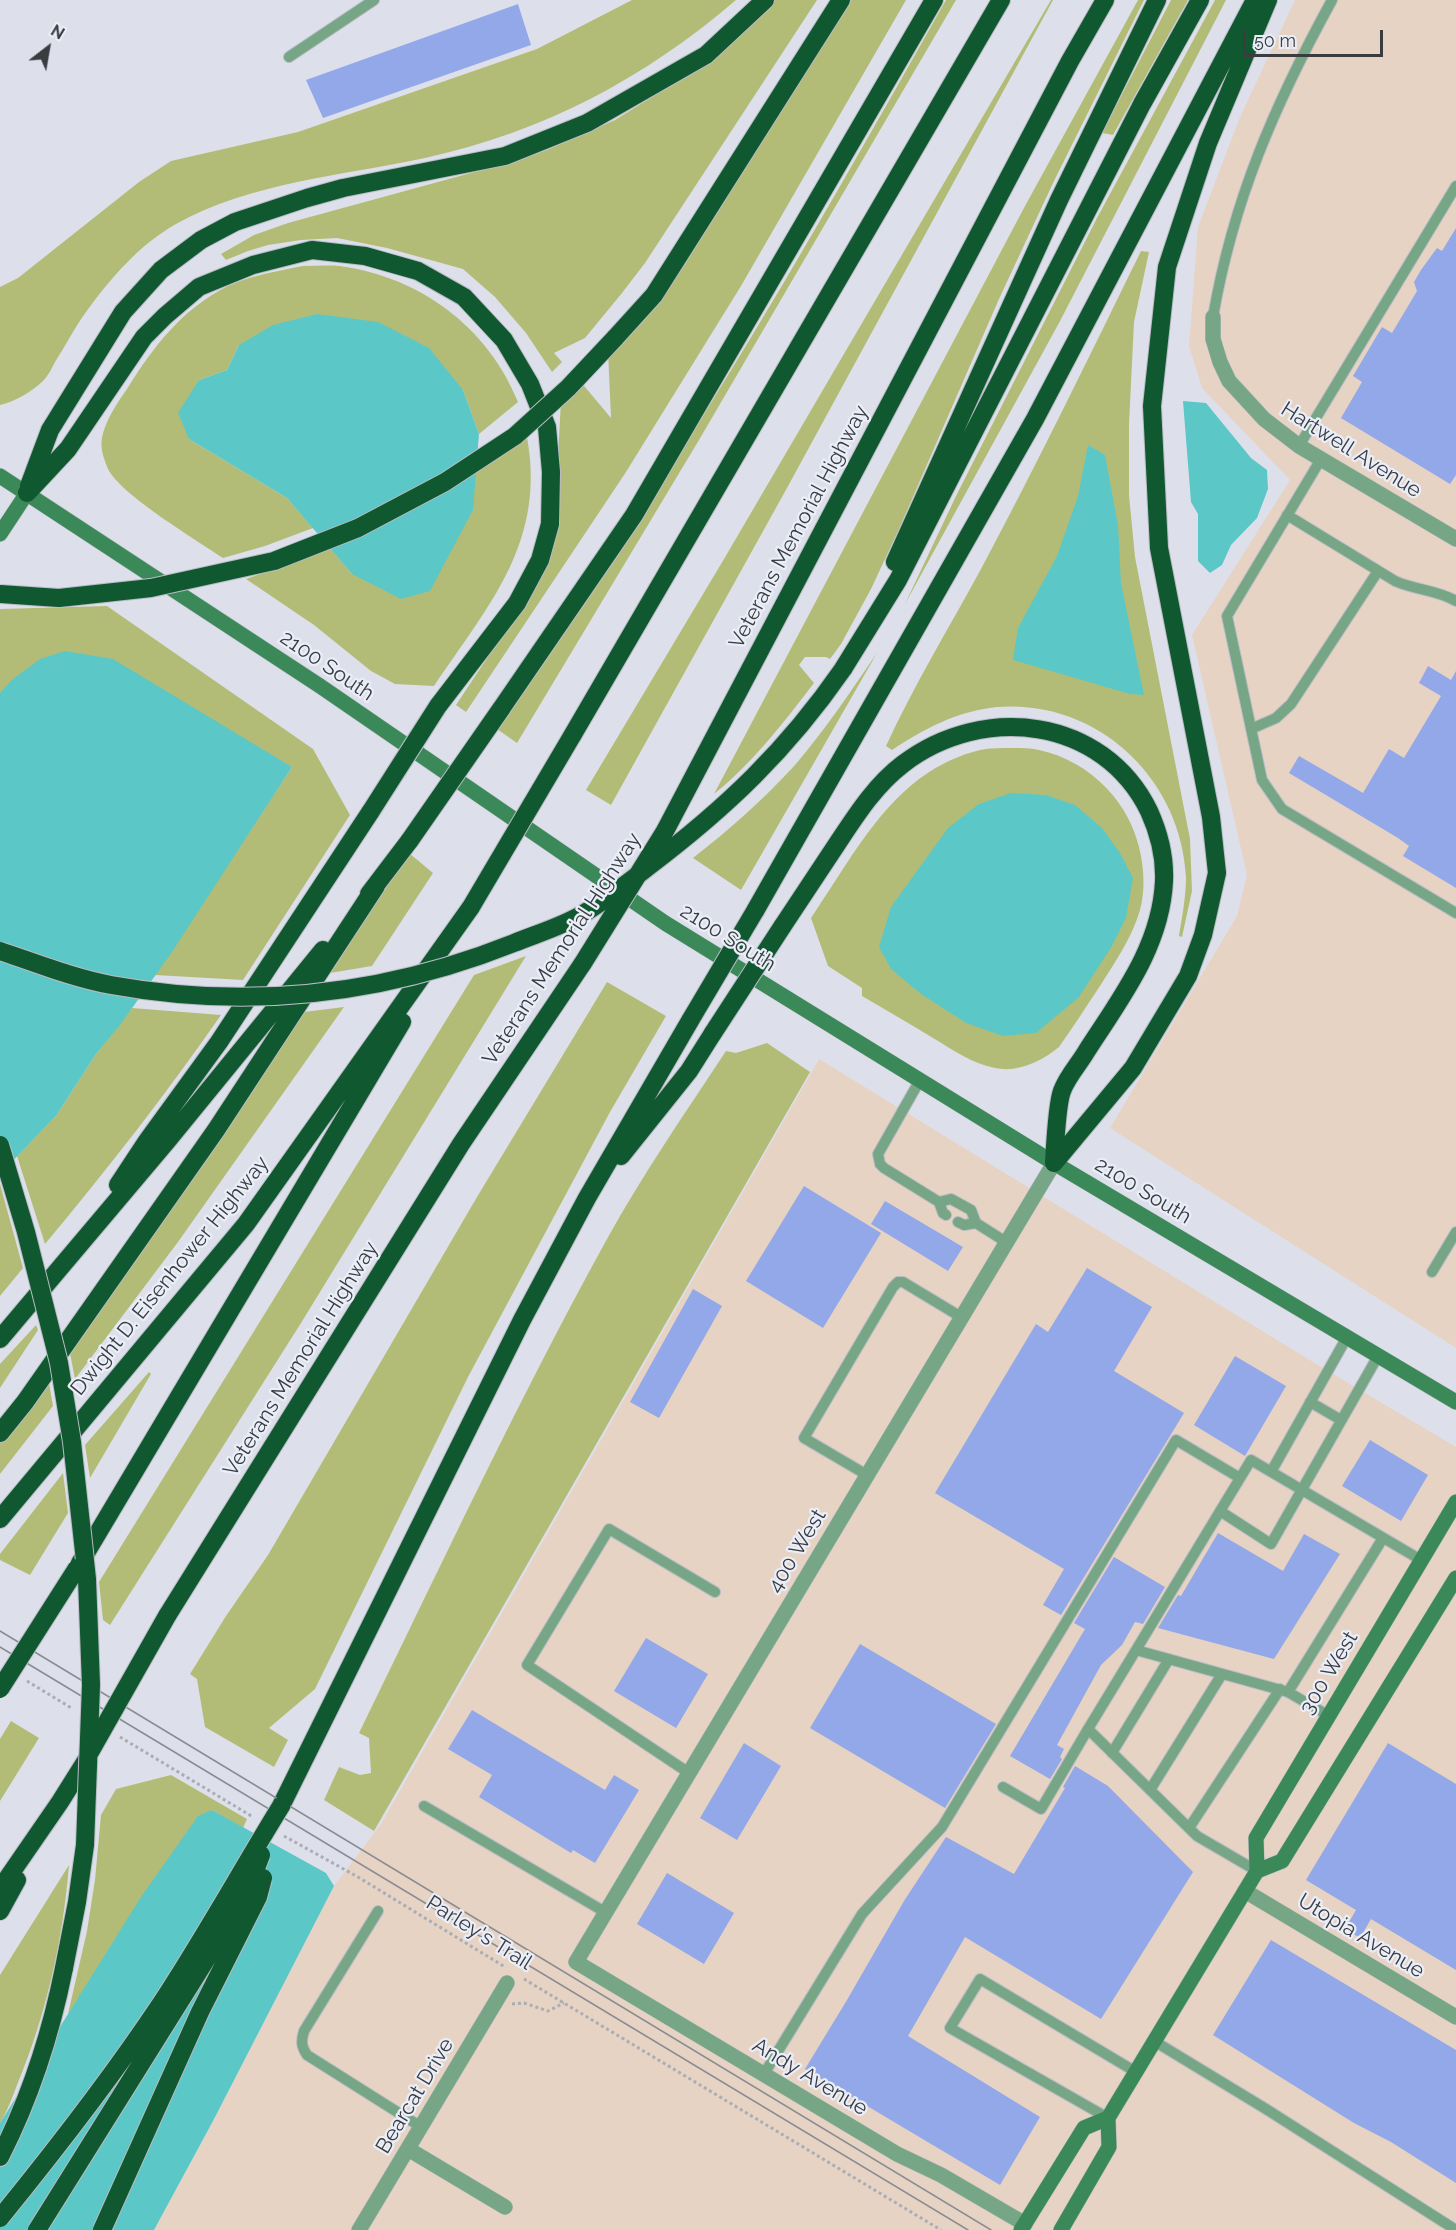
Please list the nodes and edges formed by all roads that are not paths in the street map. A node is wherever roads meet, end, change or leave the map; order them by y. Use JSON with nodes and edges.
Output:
{"nodes":[{"id":1,"x":374,"y":0,"type":"edge"},
{"id":2,"x":765,"y":0,"type":"edge"},
{"id":3,"x":841,"y":0,"type":"edge"},
{"id":4,"x":934,"y":0,"type":"edge"},
{"id":5,"x":1001,"y":0,"type":"edge"},
{"id":6,"x":1105,"y":0,"type":"edge"},
{"id":7,"x":1157,"y":0,"type":"edge"},
{"id":8,"x":1200,"y":0,"type":"edge"},
{"id":9,"x":1255,"y":0,"type":"edge"},
{"id":10,"x":1268,"y":0,"type":"edge"},
{"id":11,"x":1332,"y":0,"type":"edge"},
{"id":12,"x":289,"y":57,"type":"dead end"},
{"id":13,"x":1456,"y":186,"type":"edge"},
{"id":14,"x":1213,"y":317,"type":"joint"},
{"id":15,"x":1299,"y":446,"type":"junction"},
{"id":16,"x":1321,"y":459,"type":"junction"},
{"id":17,"x":0,"y":476,"type":"edge"},
{"id":18,"x":27,"y":493,"type":"junction"},
{"id":19,"x":1287,"y":515,"type":"junction"},
{"id":20,"x":0,"y":534,"type":"edge"},
{"id":21,"x":1455,"y":536,"type":"edge"},
{"id":22,"x":1378,"y":571,"type":"junction"},
{"id":23,"x":0,"y":594,"type":"edge"},
{"id":24,"x":1456,"y":601,"type":"edge"},
{"id":25,"x":861,"y":640,"type":"junction"},
{"id":26,"x":1251,"y":729,"type":"junction"},
{"id":27,"x":376,"y":886,"type":"junction"},
{"id":28,"x":471,"y":908,"type":"junction"},
{"id":29,"x":1456,"y":913,"type":"edge"},
{"id":30,"x":0,"y":951,"type":"edge"},
{"id":31,"x":920,"y":1080,"type":"junction"},
{"id":32,"x":0,"y":1144,"type":"edge"},
{"id":33,"x":1054,"y":1163,"type":"junction"},
{"id":34,"x":587,"y":1198,"type":"junction"},
{"id":35,"x":939,"y":1202,"type":"junction"},
{"id":36,"x":946,"y":1215,"type":"dead end"},
{"id":37,"x":958,"y":1222,"type":"dead end"},
{"id":38,"x":976,"y":1223,"type":"junction"},
{"id":39,"x":1456,"y":1232,"type":"edge"},
{"id":40,"x":1006,"y":1242,"type":"junction"},
{"id":41,"x":70,"y":1257,"type":"junction"},
{"id":42,"x":1432,"y":1272,"type":"dead end"},
{"id":43,"x":962,"y":1317,"type":"junction"},
{"id":44,"x":1347,"y":1337,"type":"junction"},
{"id":45,"x":0,"y":1339,"type":"edge"},
{"id":46,"x":1378,"y":1356,"type":"junction"},
{"id":47,"x":1310,"y":1402,"type":"junction"},
{"id":48,"x":1456,"y":1402,"type":"edge"},
{"id":49,"x":1341,"y":1420,"type":"junction"},
{"id":50,"x":0,"y":1433,"type":"edge"},
{"id":51,"x":1271,"y":1472,"type":"junction"},
{"id":52,"x":867,"y":1474,"type":"junction"},
{"id":53,"x":1240,"y":1478,"type":"junction"},
{"id":54,"x":1301,"y":1489,"type":"junction"},
{"id":55,"x":1456,"y":1502,"type":"edge"},
{"id":56,"x":1220,"y":1511,"type":"junction"},
{"id":57,"x":0,"y":1519,"type":"edge"},
{"id":58,"x":1383,"y":1538,"type":"junction"},
{"id":59,"x":1421,"y":1560,"type":"junction"},
{"id":60,"x":1456,"y":1578,"type":"edge"},
{"id":61,"x":716,"y":1592,"type":"dead end"},
{"id":62,"x":1136,"y":1650,"type":"junction"},
{"id":63,"x":1169,"y":1659,"type":"junction"},
{"id":64,"x":1222,"y":1674,"type":"junction"},
{"id":65,"x":0,"y":1689,"type":"edge"},
{"id":66,"x":1284,"y":1691,"type":"junction"},
{"id":67,"x":1329,"y":1716,"type":"junction"},
{"id":68,"x":1088,"y":1729,"type":"junction"},
{"id":69,"x":1112,"y":1753,"type":"junction"},
{"id":70,"x":689,"y":1773,"type":"junction"},
{"id":71,"x":1003,"y":1787,"type":"dead end"},
{"id":72,"x":1150,"y":1790,"type":"junction"},
{"id":73,"x":60,"y":1802,"type":"junction"},
{"id":74,"x":281,"y":1806,"type":"junction"},
{"id":75,"x":424,"y":1806,"type":"dead end"},
{"id":76,"x":1189,"y":1828,"type":"junction"},
{"id":77,"x":1257,"y":1871,"type":"junction"},
{"id":78,"x":0,"y":1889,"type":"edge"},
{"id":79,"x":1245,"y":1891,"type":"junction"},
{"id":80,"x":0,"y":1911,"type":"edge"},
{"id":81,"x":378,"y":1911,"type":"dead end"},
{"id":82,"x":606,"y":1912,"type":"junction"},
{"id":83,"x":576,"y":1962,"type":"joint"},
{"id":84,"x":510,"y":1975,"type":"road end"},
{"id":85,"x":1456,"y":2017,"type":"edge"},
{"id":86,"x":1154,"y":2041,"type":"junction"},
{"id":87,"x":1136,"y":2072,"type":"junction"},
{"id":88,"x":764,"y":2074,"type":"junction"},
{"id":89,"x":1108,"y":2118,"type":"junction"},
{"id":90,"x":421,"y":2127,"type":"junction"},
{"id":91,"x":408,"y":2149,"type":"junction"},
{"id":92,"x":0,"y":2157,"type":"edge"},
{"id":93,"x":505,"y":2207,"type":"dead end"},
{"id":94,"x":0,"y":2218,"type":"edge"},
{"id":95,"x":1023,"y":2227,"type":"edge"},
{"id":96,"x":37,"y":2230,"type":"edge"},
{"id":97,"x":102,"y":2230,"type":"edge"},
{"id":98,"x":359,"y":2230,"type":"edge"},
{"id":99,"x":1061,"y":2230,"type":"edge"},
{"id":100,"x":1456,"y":2230,"type":"edge"}],
"edges":[{"from":1,"to":12,"type":"lane"},
{"from":2,"to":18,"type":"highway"},
{"from":3,"to":23,"type":"highway","bridge":true},
{"from":4,"to":27,"type":"highway","bridge":true},
{"from":5,"to":28,"type":"highway","bridge":true},
{"from":6,"to":73,"type":"highway","name":"Veterans Memorial Highway","bridge":true},
{"from":7,"to":25,"type":"highway"},
{"from":8,"to":25,"type":"highway"},
{"from":9,"to":34,"type":"highway","bridge":true},
{"from":10,"to":33,"type":"highway"},
{"from":11,"to":14,"type":"lane"},
{"from":13,"to":15,"type":"lane"},
{"from":14,"to":15,"type":"street","name":"Hartwell Avenue"},
{"from":15,"to":16,"type":"street","name":"Hartwell Avenue"},
{"from":16,"to":19,"type":"lane"},
{"from":16,"to":21,"type":"street","name":"Hartwell Avenue"},
{"from":17,"to":18,"type":"main road","name":"2100 South"},
{"from":18,"to":20,"type":"main road"},
{"from":18,"to":31,"type":"main road","name":"2100 South"},
{"from":18,"to":41,"type":"highway","bridge":true},
{"from":19,"to":22,"type":"lane"},
{"from":19,"to":26,"type":"lane"},
{"from":22,"to":24,"type":"lane"},
{"from":22,"to":26,"type":"lane"},
{"from":25,"to":30,"type":"highway","bridge":true},
{"from":26,"to":29,"type":"lane"},
{"from":27,"to":41,"type":"highway"},
{"from":27,"to":50,"type":"highway"},
{"from":28,"to":57,"type":"highway","name":"Dwight D. Eisenhower Highway"},
{"from":28,"to":65,"type":"highway","bridge":true},
{"from":31,"to":33,"type":"main road","name":"2100 South"},
{"from":31,"to":35,"type":"lane"},
{"from":32,"to":92,"type":"highway","bridge":true},
{"from":33,"to":34,"type":"highway","bridge":true},
{"from":33,"to":40,"type":"street","name":"400 West"},
{"from":33,"to":44,"type":"main road","name":"2100 South"},
{"from":34,"to":74,"type":"highway"},
{"from":35,"to":36,"type":"lane"},
{"from":35,"to":38,"type":"lane"},
{"from":37,"to":38,"type":"lane"},
{"from":38,"to":40,"type":"lane"},
{"from":39,"to":42,"type":"lane"},
{"from":40,"to":43,"type":"street","name":"400 West"},
{"from":41,"to":45,"type":"highway"},
{"from":43,"to":52,"type":"street","name":"400 West"},
{"from":43,"to":52,"type":"lane"},
{"from":44,"to":46,"type":"main road","name":"2100 South"},
{"from":44,"to":47,"type":"lane"},
{"from":46,"to":48,"type":"main road","name":"2100 South"},
{"from":46,"to":49,"type":"lane"},
{"from":47,"to":49,"type":"lane"},
{"from":47,"to":51,"type":"lane"},
{"from":49,"to":54,"type":"lane"},
{"from":51,"to":53,"type":"lane"},
{"from":51,"to":54,"type":"lane"},
{"from":52,"to":70,"type":"street","name":"400 West"},
{"from":53,"to":56,"type":"lane"},
{"from":53,"to":88,"type":"lane"},
{"from":54,"to":56,"type":"lane"},
{"from":54,"to":58,"type":"lane"},
{"from":55,"to":59,"type":"main road","name":"300 West"},
{"from":56,"to":62,"type":"lane"},
{"from":58,"to":59,"type":"lane"},
{"from":58,"to":66,"type":"lane"},
{"from":59,"to":67,"type":"main road","name":"300 West"},
{"from":60,"to":77,"type":"main road"},
{"from":61,"to":70,"type":"lane"},
{"from":62,"to":63,"type":"lane"},
{"from":62,"to":68,"type":"lane"},
{"from":63,"to":64,"type":"lane"},
{"from":63,"to":69,"type":"lane"},
{"from":64,"to":66,"type":"lane"},
{"from":64,"to":72,"type":"lane"},
{"from":66,"to":67,"type":"lane"},
{"from":66,"to":76,"type":"lane"},
{"from":67,"to":77,"type":"main road","name":"300 West"},
{"from":68,"to":69,"type":"lane"},
{"from":68,"to":71,"type":"lane"},
{"from":69,"to":72,"type":"lane"},
{"from":70,"to":82,"type":"street","name":"400 West"},
{"from":72,"to":76,"type":"lane"},
{"from":73,"to":78,"type":"highway","name":"Veterans Memorial Highway"},
{"from":73,"to":80,"type":"highway"},
{"from":74,"to":94,"type":"highway","bridge":true},
{"from":74,"to":96,"type":"highway","bridge":true},
{"from":74,"to":97,"type":"highway","bridge":true},
{"from":75,"to":82,"type":"lane"},
{"from":76,"to":77,"type":"lane"},
{"from":77,"to":79,"type":"main road"},
{"from":79,"to":85,"type":"street","name":"Utopia Avenue"},
{"from":79,"to":86,"type":"main road"},
{"from":81,"to":90,"type":"lane"},
{"from":82,"to":83,"type":"street","name":"400 West"},
{"from":83,"to":88,"type":"street","name":"Andy Avenue"},
{"from":84,"to":90,"type":"street","name":"Bearcat Drive"},
{"from":86,"to":87,"type":"main road"},
{"from":86,"to":100,"type":"lane"},
{"from":87,"to":89,"type":"main road"},
{"from":87,"to":89,"type":"lane"},
{"from":88,"to":95,"type":"street","name":"Andy Avenue"},
{"from":89,"to":95,"type":"main road"},
{"from":89,"to":99,"type":"main road"},
{"from":90,"to":91,"type":"street","name":"Bearcat Drive"},
{"from":91,"to":93,"type":"street"},
{"from":91,"to":98,"type":"street","name":"Bearcat Drive"}]}
